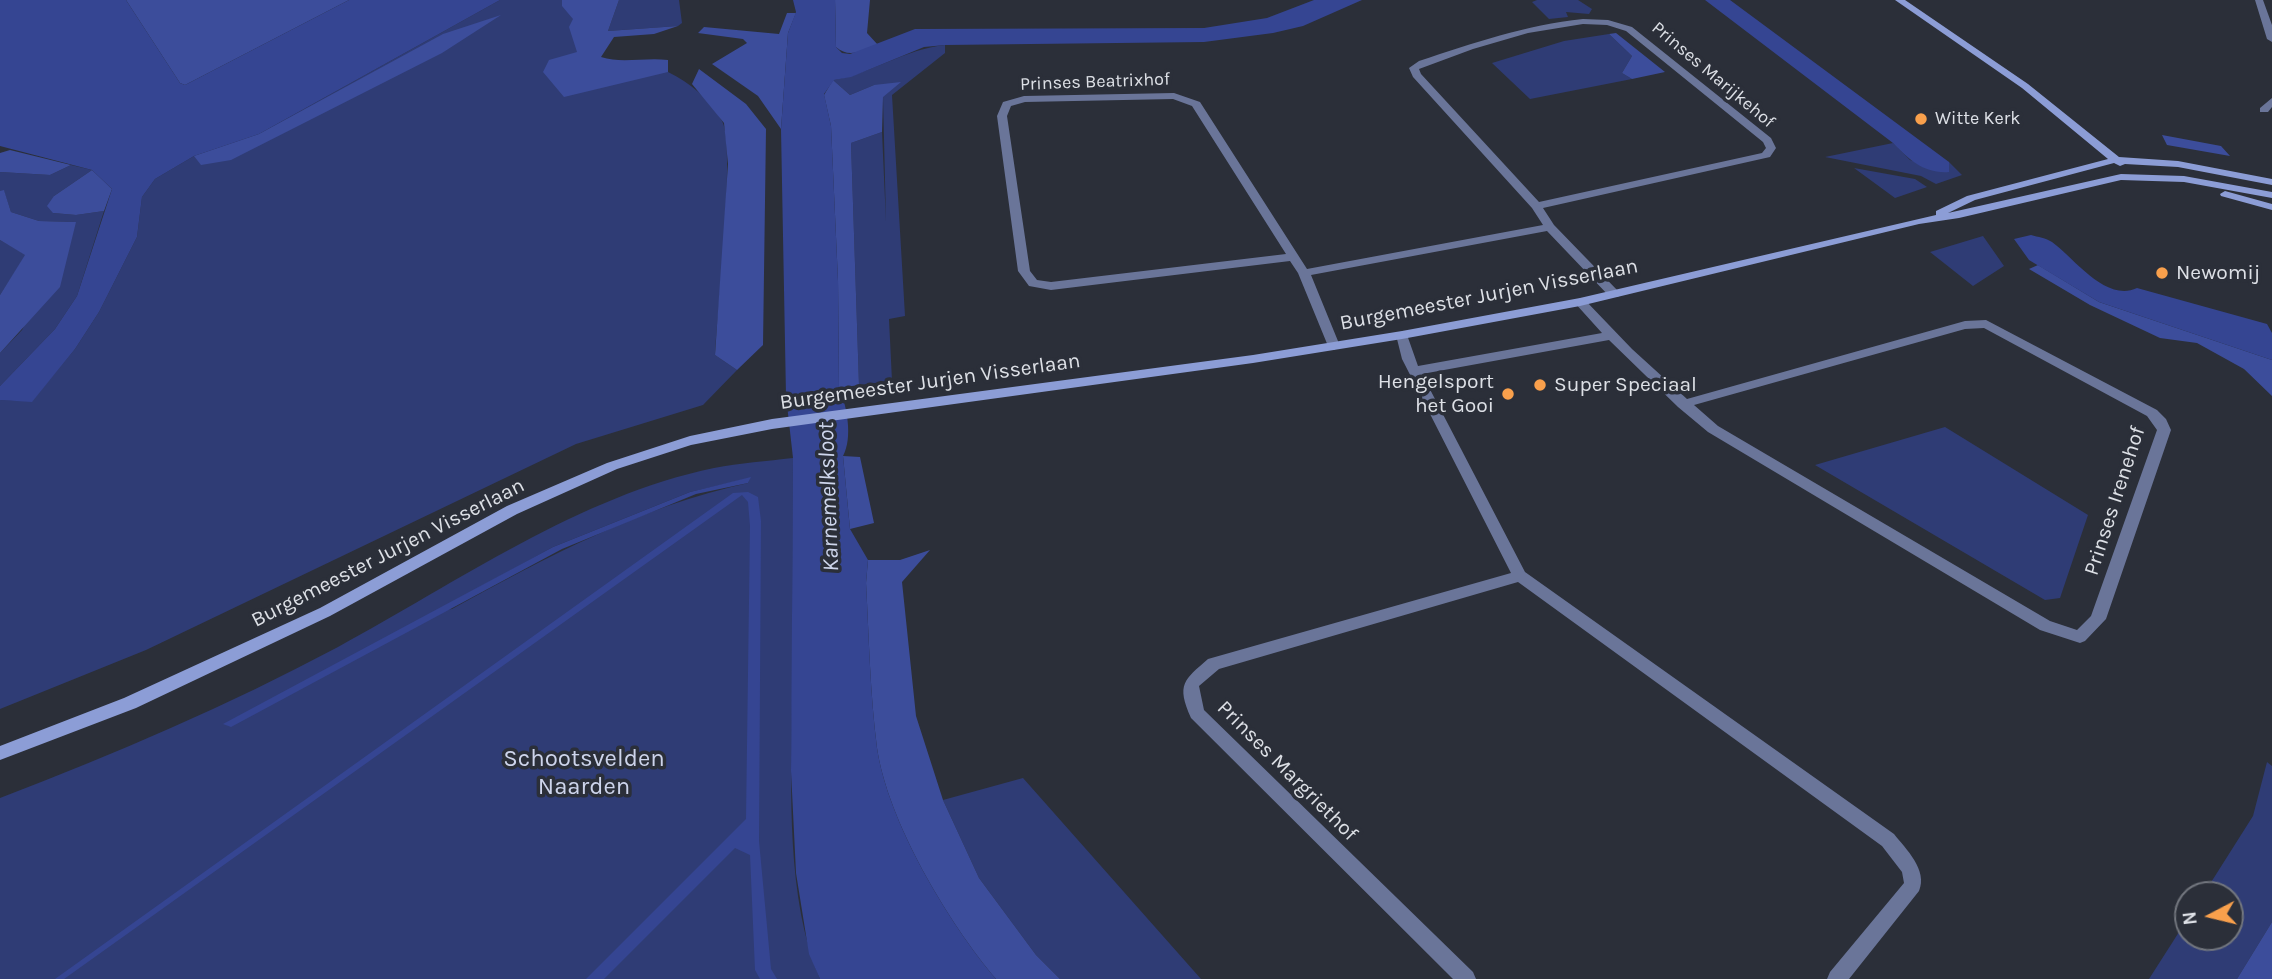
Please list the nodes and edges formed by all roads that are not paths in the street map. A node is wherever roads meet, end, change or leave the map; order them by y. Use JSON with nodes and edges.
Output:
{"nodes":[{"id":1,"x":1899,"y":0,"type":"edge"},
{"id":2,"x":2259,"y":0,"type":"edge"},
{"id":3,"x":2272,"y":39,"type":"edge"},
{"id":4,"x":2115,"y":160,"type":"junction"},
{"id":5,"x":2137,"y":177,"type":"junction"},
{"id":6,"x":2155,"y":178,"type":"junction"},
{"id":7,"x":2272,"y":183,"type":"edge"},
{"id":8,"x":2272,"y":195,"type":"edge"},
{"id":9,"x":1536,"y":206,"type":"junction"},
{"id":10,"x":2272,"y":206,"type":"edge"},
{"id":11,"x":1919,"y":221,"type":"junction"},
{"id":12,"x":1550,"y":227,"type":"junction"},
{"id":13,"x":1293,"y":257,"type":"junction"},
{"id":14,"x":1304,"y":274,"type":"junction"},
{"id":15,"x":1614,"y":294,"type":"junction"},
{"id":16,"x":1580,"y":302,"type":"junction"},
{"id":17,"x":1402,"y":335,"type":"junction"},
{"id":18,"x":1610,"y":336,"type":"junction"},
{"id":19,"x":1334,"y":346,"type":"junction"},
{"id":20,"x":1415,"y":371,"type":"junction"},
{"id":21,"x":1683,"y":404,"type":"junction"},
{"id":22,"x":1520,"y":576,"type":"junction"},
{"id":23,"x":0,"y":753,"type":"edge"},
{"id":24,"x":1466,"y":979,"type":"edge"},
{"id":25,"x":1837,"y":979,"type":"edge"}],
"edges":[{"from":1,"to":4,"type":"street"},
{"from":2,"to":3,"type":"street"},
{"from":4,"to":5,"type":"street"},
{"from":4,"to":7,"type":"street","name":"Burgemeester Jurjen Visserlaan"},
{"from":4,"to":11,"type":"street","name":"Burgemeester Jurjen Visserlaan"},
{"from":5,"to":6,"type":"street","name":"Burgemeester Jurjen Visserlaan"},
{"from":5,"to":11,"type":"street","name":"Burgemeester Jurjen Visserlaan"},
{"from":6,"to":8,"type":"street"},
{"from":6,"to":10,"type":"street"},
{"from":9,"to":9,"type":"street","name":"Prinses Marijkehof"},
{"from":9,"to":12,"type":"street","name":"Prinses Marijkehof"},
{"from":11,"to":15,"type":"street","name":"Burgemeester Jurjen Visserlaan"},
{"from":12,"to":14,"type":"street"},
{"from":12,"to":15,"type":"street","name":"Prinses Marijkehof"},
{"from":13,"to":13,"type":"street","name":"Prinses Beatrixhof"},
{"from":13,"to":14,"type":"street","name":"Prinses Beatrixhof"},
{"from":14,"to":19,"type":"street","name":"Prinses Beatrixhof"},
{"from":15,"to":16,"type":"street","name":"Burgemeester Jurjen Visserlaan"},
{"from":16,"to":17,"type":"street","name":"Burgemeester Jurjen Visserlaan"},
{"from":16,"to":18,"type":"street","name":"Prinses Irenehof"},
{"from":17,"to":19,"type":"street","name":"Burgemeester Jurjen Visserlaan"},
{"from":17,"to":20,"type":"street"},
{"from":18,"to":20,"type":"street"},
{"from":18,"to":21,"type":"street","name":"Prinses Irenehof"},
{"from":19,"to":23,"type":"street","name":"Burgemeester Jurjen Visserlaan"},
{"from":20,"to":22,"type":"street"},
{"from":21,"to":21,"type":"street","name":"Prinses Irenehof"},
{"from":22,"to":24,"type":"street","name":"Prinses Margriethof"},
{"from":22,"to":25,"type":"street"}]}
